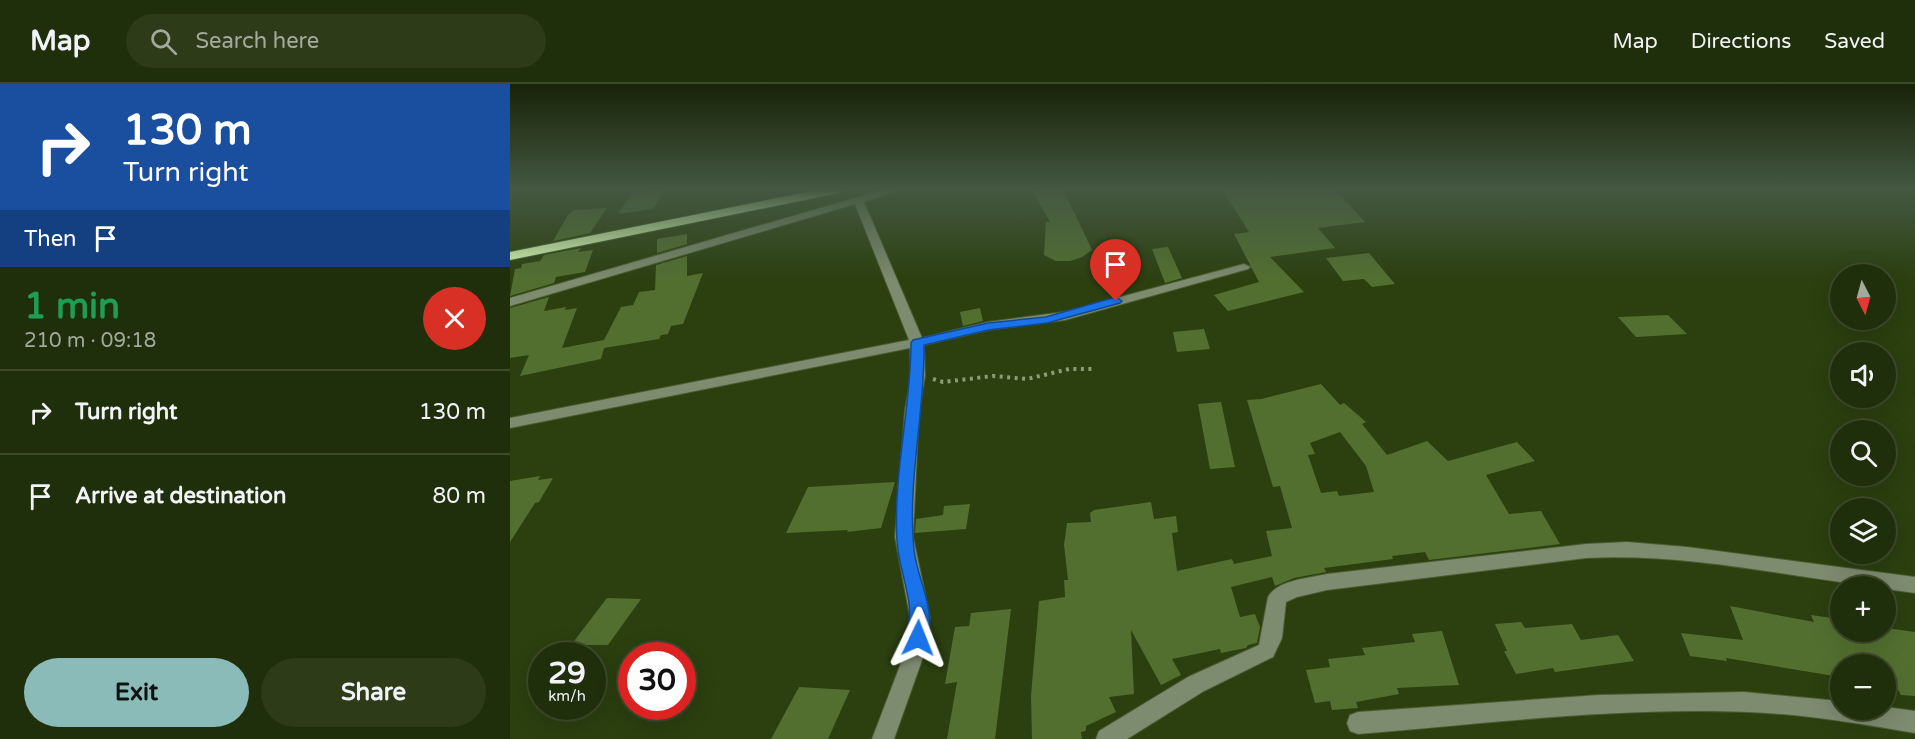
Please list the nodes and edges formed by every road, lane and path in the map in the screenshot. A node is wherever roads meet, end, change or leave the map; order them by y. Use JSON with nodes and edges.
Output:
{"nodes":[{"id":1,"x":689,"y":220,"type":"edge"},
{"id":2,"x":791,"y":220,"type":"edge"},
{"id":3,"x":866,"y":220,"type":"edge"},
{"id":4,"x":510,"y":256,"type":"edge"},
{"id":5,"x":1244,"y":267,"type":"dead end"},
{"id":6,"x":510,"y":302,"type":"edge"},
{"id":7,"x":917,"y":343,"type":"junction"},
{"id":8,"x":1094,"y":369,"type":"dead end"},
{"id":9,"x":918,"y":376,"type":"junction"},
{"id":10,"x":510,"y":423,"type":"edge"},
{"id":11,"x":1915,"y":585,"type":"edge"},
{"id":12,"x":1915,"y":722,"type":"edge"},
{"id":13,"x":1358,"y":723,"type":"dead end"},
{"id":14,"x":884,"y":739,"type":"edge"},
{"id":15,"x":1107,"y":739,"type":"edge"}],
"edges":[{"from":1,"to":4,"type":"highway"},
{"from":2,"to":6,"type":"street"},
{"from":3,"to":7,"type":"street"},
{"from":5,"to":7,"type":"street"},
{"from":7,"to":9,"type":"street"},
{"from":7,"to":10,"type":"street"},
{"from":8,"to":9,"type":"path"},
{"from":9,"to":14,"type":"street"},
{"from":11,"to":15,"type":"street"},
{"from":12,"to":13,"type":"street"}]}
